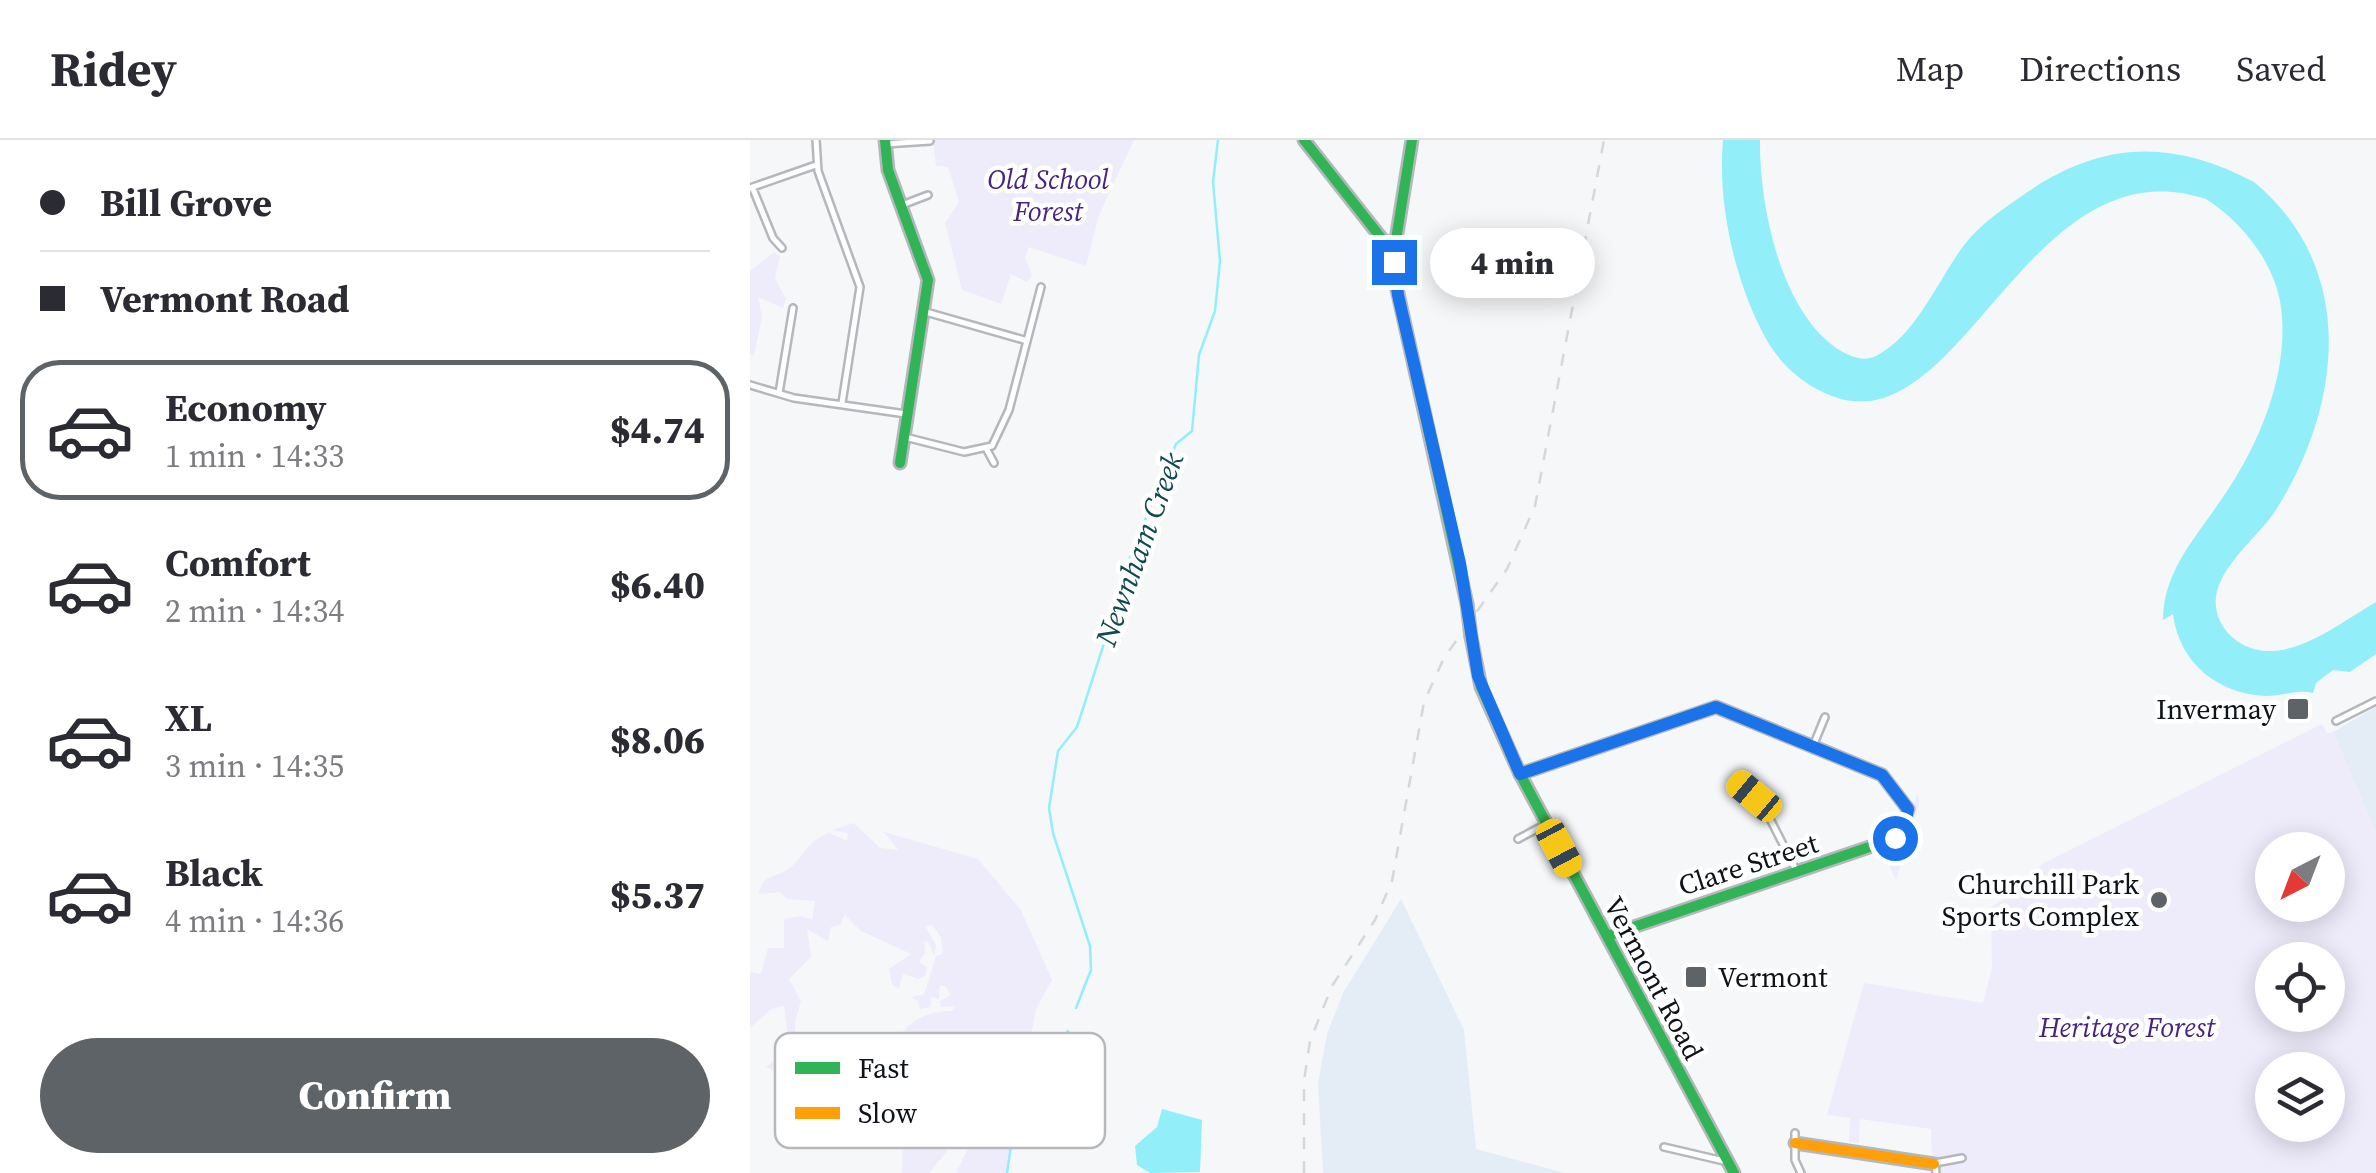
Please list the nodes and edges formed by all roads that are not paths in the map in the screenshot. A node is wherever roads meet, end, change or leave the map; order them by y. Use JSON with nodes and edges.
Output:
{"nodes":[{"id":1,"x":816,"y":140,"type":"edge"},
{"id":2,"x":1304,"y":140,"type":"edge"},
{"id":3,"x":1412,"y":140,"type":"edge"},
{"id":4,"x":885,"y":142,"type":"edge"},
{"id":5,"x":930,"y":142,"type":"edge"},
{"id":6,"x":816,"y":165,"type":"junction"},
{"id":7,"x":751,"y":188,"type":"edge"},
{"id":8,"x":928,"y":195,"type":"dead end"},
{"id":9,"x":902,"y":205,"type":"junction"},
{"id":10,"x":1395,"y":246,"type":"junction"},
{"id":11,"x":782,"y":248,"type":"dead end"},
{"id":12,"x":1041,"y":287,"type":"dead end"},
{"id":13,"x":793,"y":308,"type":"dead end"},
{"id":14,"x":926,"y":312,"type":"junction"},
{"id":15,"x":1025,"y":340,"type":"junction"},
{"id":16,"x":750,"y":385,"type":"edge"},
{"id":17,"x":779,"y":394,"type":"junction"},
{"id":18,"x":842,"y":403,"type":"junction"},
{"id":19,"x":909,"y":415,"type":"junction"},
{"id":20,"x":905,"y":436,"type":"junction"},
{"id":21,"x":987,"y":450,"type":"junction"},
{"id":22,"x":900,"y":463,"type":"dead end"},
{"id":23,"x":994,"y":464,"type":"dead end"},
{"id":24,"x":2376,"y":701,"type":"edge"},
{"id":25,"x":1825,"y":717,"type":"dead end"},
{"id":26,"x":2336,"y":721,"type":"dead end"},
{"id":27,"x":1813,"y":746,"type":"junction"},
{"id":28,"x":1520,"y":774,"type":"junction"},
{"id":29,"x":1738,"y":782,"type":"dead end"},
{"id":30,"x":1546,"y":824,"type":"junction"},
{"id":31,"x":1518,"y":839,"type":"dead end"},
{"id":32,"x":1797,"y":872,"type":"junction"},
{"id":33,"x":1606,"y":936,"type":"junction"},
{"id":34,"x":1795,"y":1138,"type":"joint"},
{"id":35,"x":1664,"y":1147,"type":"dead end"},
{"id":36,"x":1962,"y":1158,"type":"dead end"},
{"id":37,"x":1731,"y":1168,"type":"edge"},
{"id":38,"x":1935,"y":1169,"type":"edge"},
{"id":39,"x":1801,"y":1173,"type":"edge"}],
"edges":[{"from":1,"to":6,"type":"street"},
{"from":2,"to":10,"type":"street"},
{"from":3,"to":10,"type":"street","name":"Vermont Road"},
{"from":4,"to":5,"type":"street"},
{"from":4,"to":9,"type":"street"},
{"from":6,"to":7,"type":"street"},
{"from":6,"to":18,"type":"street"},
{"from":7,"to":11,"type":"street"},
{"from":8,"to":9,"type":"street"},
{"from":9,"to":14,"type":"street"},
{"from":10,"to":28,"type":"street","name":"Vermont Road","bridge":true},
{"from":12,"to":15,"type":"street"},
{"from":13,"to":17,"type":"street"},
{"from":14,"to":15,"type":"street"},
{"from":14,"to":19,"type":"street"},
{"from":15,"to":21,"type":"street"},
{"from":16,"to":17,"type":"street"},
{"from":17,"to":18,"type":"street"},
{"from":18,"to":19,"type":"street"},
{"from":19,"to":20,"type":"street"},
{"from":20,"to":21,"type":"street"},
{"from":20,"to":22,"type":"street"},
{"from":21,"to":23,"type":"street"},
{"from":24,"to":26,"type":"street"},
{"from":25,"to":27,"type":"street"},
{"from":27,"to":28,"type":"street"},
{"from":27,"to":32,"type":"street","name":"Clare Street"},
{"from":28,"to":30,"type":"street","name":"Vermont Road"},
{"from":29,"to":32,"type":"street"},
{"from":30,"to":31,"type":"street"},
{"from":30,"to":33,"type":"street","name":"Vermont Road"},
{"from":32,"to":33,"type":"street","name":"Clare Street"},
{"from":33,"to":37,"type":"street","name":"Vermont Road"},
{"from":34,"to":38,"type":"street"},
{"from":34,"to":39,"type":"street"},
{"from":35,"to":37,"type":"street"},
{"from":36,"to":38,"type":"street"}]}
